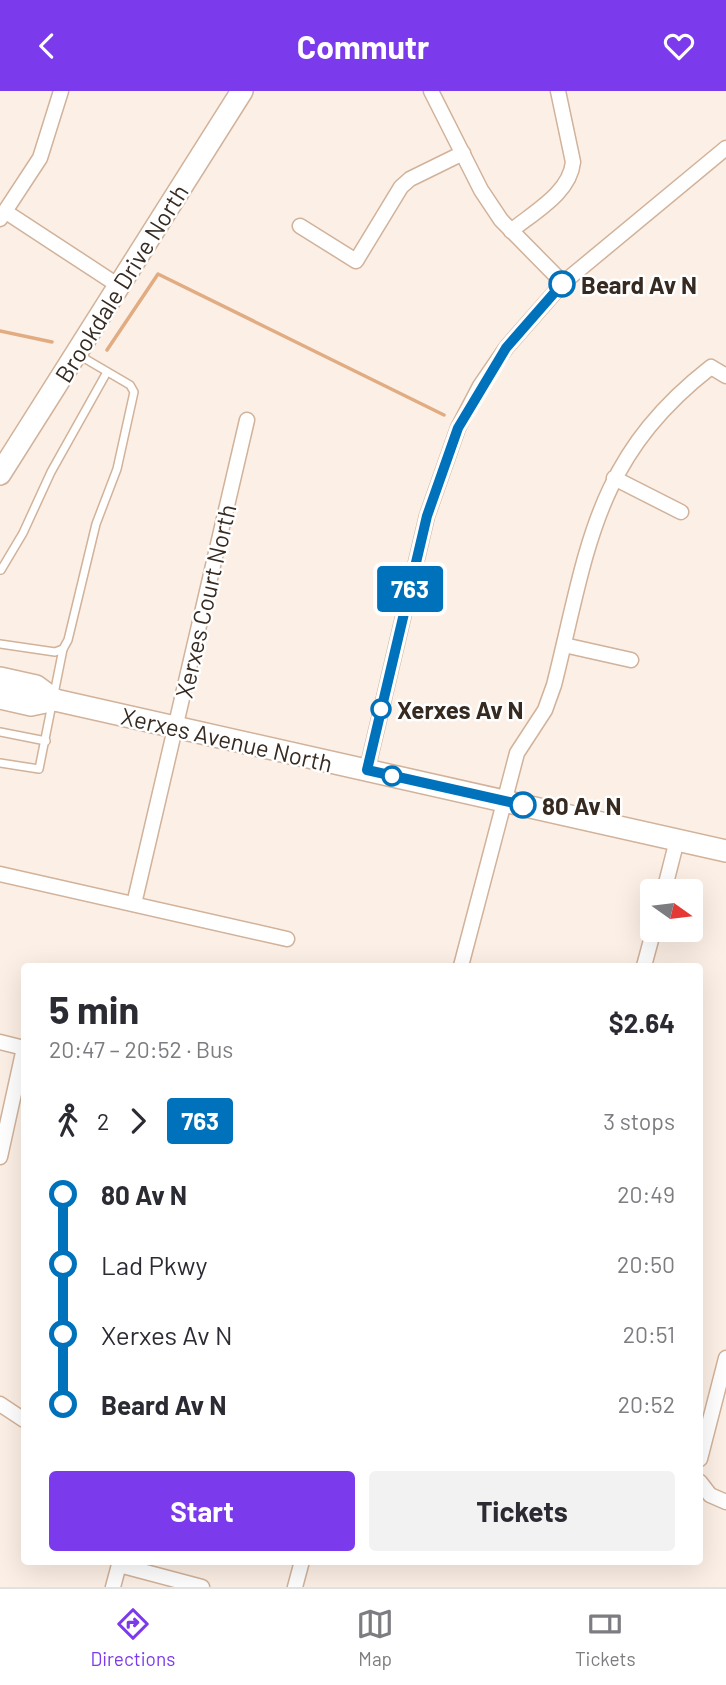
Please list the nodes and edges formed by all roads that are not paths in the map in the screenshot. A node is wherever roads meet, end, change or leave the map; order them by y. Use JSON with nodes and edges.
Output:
{"nodes":[{"id":1,"x":61,"y":91,"type":"edge"},
{"id":2,"x":242,"y":91,"type":"edge"},
{"id":3,"x":431,"y":91,"type":"edge"},
{"id":4,"x":558,"y":91,"type":"edge"},
{"id":5,"x":726,"y":148,"type":"edge"},
{"id":6,"x":463,"y":153,"type":"junction"},
{"id":7,"x":3,"y":216,"type":"edge"},
{"id":8,"x":300,"y":226,"type":"dead end"},
{"id":9,"x":511,"y":231,"type":"junction"},
{"id":10,"x":563,"y":283,"type":"junction"},
{"id":11,"x":120,"y":286,"type":"junction"},
{"id":12,"x":76,"y":354,"type":"junction"},
{"id":13,"x":107,"y":372,"type":"junction"},
{"id":14,"x":726,"y":376,"type":"edge"},
{"id":15,"x":247,"y":420,"type":"dead end"},
{"id":16,"x":3,"y":463,"type":"edge"},
{"id":17,"x":614,"y":478,"type":"junction"},
{"id":18,"x":681,"y":512,"type":"dead end"},
{"id":19,"x":0,"y":570,"type":"edge"},
{"id":20,"x":0,"y":644,"type":"edge"},
{"id":21,"x":564,"y":645,"type":"junction"},
{"id":22,"x":63,"y":649,"type":"junction"},
{"id":23,"x":632,"y":660,"type":"dead end"},
{"id":24,"x":0,"y":678,"type":"edge"},
{"id":25,"x":0,"y":698,"type":"edge"},
{"id":26,"x":55,"y":700,"type":"junction"},
{"id":27,"x":176,"y":727,"type":"junction"},
{"id":28,"x":0,"y":732,"type":"edge"},
{"id":29,"x":46,"y":741,"type":"junction"},
{"id":30,"x":0,"y":763,"type":"edge"},
{"id":31,"x":367,"y":770,"type":"junction"},
{"id":32,"x":505,"y":801,"type":"junction"},
{"id":33,"x":677,"y":839,"type":"junction"},
{"id":34,"x":726,"y":851,"type":"edge"},
{"id":35,"x":0,"y":874,"type":"edge"},
{"id":36,"x":667,"y":879,"type":"edge"},
{"id":37,"x":134,"y":904,"type":"junction"},
{"id":38,"x":287,"y":939,"type":"dead end"},
{"id":39,"x":650,"y":942,"type":"edge"},
{"id":40,"x":462,"y":963,"type":"edge"},
{"id":41,"x":645,"y":963,"type":"edge"},
{"id":42,"x":0,"y":1042,"type":"edge"},
{"id":43,"x":21,"y":1047,"type":"edge"},
{"id":44,"x":21,"y":1062,"type":"edge"},
{"id":45,"x":0,"y":1157,"type":"edge"},
{"id":46,"x":726,"y":1358,"type":"edge"},
{"id":47,"x":0,"y":1404,"type":"edge"},
{"id":48,"x":21,"y":1418,"type":"edge"},
{"id":49,"x":703,"y":1447,"type":"edge"},
{"id":50,"x":703,"y":1486,"type":"edge"},
{"id":51,"x":726,"y":1502,"type":"edge"},
{"id":52,"x":118,"y":1565,"type":"edge"},
{"id":53,"x":126,"y":1565,"type":"edge"},
{"id":54,"x":301,"y":1565,"type":"edge"},
{"id":55,"x":113,"y":1587,"type":"edge"},
{"id":56,"x":202,"y":1587,"type":"edge"},
{"id":57,"x":295,"y":1587,"type":"edge"}],
"edges":[{"from":1,"to":7,"type":"street"},
{"from":2,"to":11,"type":"street","name":"Brookdale Drive North"},
{"from":3,"to":6,"type":"street"},
{"from":4,"to":9,"type":"street"},
{"from":5,"to":10,"type":"street"},
{"from":6,"to":8,"type":"street"},
{"from":6,"to":9,"type":"street"},
{"from":7,"to":11,"type":"street"},
{"from":9,"to":10,"type":"street"},
{"from":10,"to":31,"type":"street"},
{"from":11,"to":12,"type":"street","name":"Brookdale Drive North"},
{"from":12,"to":13,"type":"lane"},
{"from":12,"to":16,"type":"street","name":"Brookdale Drive North"},
{"from":13,"to":19,"type":"lane"},
{"from":13,"to":22,"type":"lane"},
{"from":14,"to":17,"type":"street"},
{"from":15,"to":27,"type":"street","name":"Xerxes Court North"},
{"from":17,"to":18,"type":"street"},
{"from":17,"to":21,"type":"street"},
{"from":20,"to":22,"type":"lane"},
{"from":21,"to":23,"type":"street"},
{"from":21,"to":32,"type":"street"},
{"from":22,"to":26,"type":"lane"},
{"from":24,"to":26,"type":"street","name":"Xerxes Avenue North"},
{"from":25,"to":26,"type":"street","name":"Xerxes Avenue North"},
{"from":26,"to":27,"type":"street","name":"Xerxes Avenue North"},
{"from":26,"to":29,"type":"lane"},
{"from":27,"to":31,"type":"street","name":"Xerxes Avenue North"},
{"from":27,"to":37,"type":"street","name":"Xerxes Court North"},
{"from":28,"to":29,"type":"lane"},
{"from":29,"to":30,"type":"lane"},
{"from":31,"to":32,"type":"street","name":"Xerxes Avenue North"},
{"from":32,"to":33,"type":"street","name":"Xerxes Avenue North"},
{"from":32,"to":40,"type":"street"},
{"from":33,"to":34,"type":"street","name":"Xerxes Avenue North"},
{"from":33,"to":36,"type":"street"},
{"from":35,"to":37,"type":"street"},
{"from":37,"to":38,"type":"street"},
{"from":39,"to":41,"type":"street"},
{"from":42,"to":43,"type":"street"},
{"from":44,"to":45,"type":"street"},
{"from":46,"to":49,"type":"street"},
{"from":47,"to":48,"type":"street"},
{"from":50,"to":51,"type":"street"},
{"from":52,"to":55,"type":"street"},
{"from":53,"to":56,"type":"street"},
{"from":54,"to":57,"type":"street"}]}
